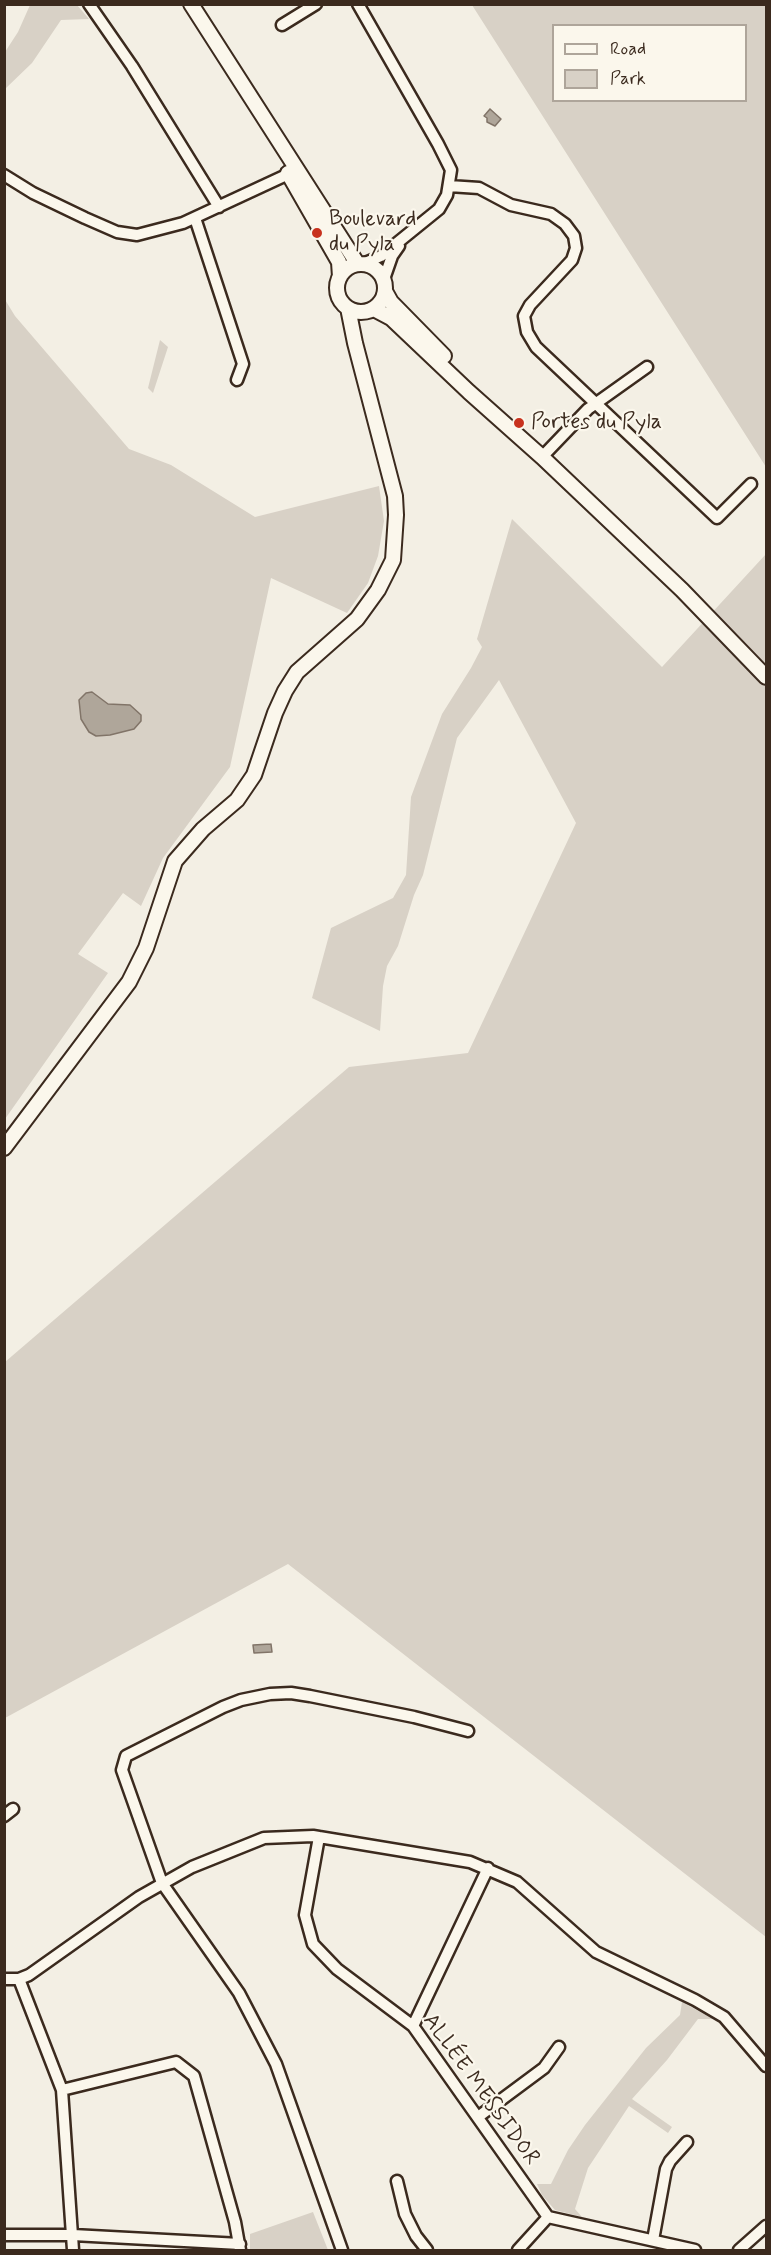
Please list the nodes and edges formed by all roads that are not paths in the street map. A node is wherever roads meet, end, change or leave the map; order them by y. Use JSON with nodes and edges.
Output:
{"nodes":[{"id":1,"x":89,"y":4,"type":"edge"},
{"id":2,"x":191,"y":4,"type":"edge"},
{"id":3,"x":316,"y":4,"type":"edge"},
{"id":4,"x":358,"y":4,"type":"edge"},
{"id":5,"x":282,"y":25,"type":"dead end"},
{"id":6,"x":292,"y":172,"type":"junction"},
{"id":7,"x":4,"y":175,"type":"edge"},
{"id":8,"x":449,"y":186,"type":"junction"},
{"id":9,"x":219,"y":207,"type":"junction"},
{"id":10,"x":195,"y":218,"type":"junction"},
{"id":11,"x":406,"y":237,"type":"junction"},
{"id":12,"x":361,"y":263,"type":"junction"},
{"id":13,"x":339,"y":277,"type":"junction"},
{"id":14,"x":385,"y":286,"type":"junction"},
{"id":15,"x":348,"y":308,"type":"junction"},
{"id":16,"x":370,"y":310,"type":"junction"},
{"id":17,"x":355,"y":343,"type":"junction"},
{"id":18,"x":647,"y":367,"type":"dead end"},
{"id":19,"x":237,"y":380,"type":"dead end"},
{"id":20,"x":596,"y":403,"type":"junction"},
{"id":21,"x":538,"y":454,"type":"junction"},
{"id":22,"x":751,"y":484,"type":"dead end"},
{"id":23,"x":766,"y":677,"type":"edge"},
{"id":24,"x":4,"y":1148,"type":"edge"},
{"id":25,"x":468,"y":1731,"type":"dead end"},
{"id":26,"x":319,"y":1837,"type":"junction"},
{"id":27,"x":488,"y":1868,"type":"junction"},
{"id":28,"x":162,"y":1883,"type":"junction"},
{"id":29,"x":4,"y":1979,"type":"edge"},
{"id":30,"x":20,"y":1979,"type":"junction"},
{"id":31,"x":413,"y":2026,"type":"junction"},
{"id":32,"x":559,"y":2047,"type":"dead end"},
{"id":33,"x":766,"y":2066,"type":"edge"},
{"id":34,"x":62,"y":2090,"type":"junction"},
{"id":35,"x":477,"y":2117,"type":"junction"},
{"id":36,"x":687,"y":2142,"type":"dead end"},
{"id":37,"x":397,"y":2181,"type":"dead end"},
{"id":38,"x":548,"y":2217,"type":"junction"},
{"id":39,"x":766,"y":2226,"type":"edge"},
{"id":40,"x":4,"y":2235,"type":"edge"},
{"id":41,"x":73,"y":2235,"type":"junction"},
{"id":42,"x":653,"y":2240,"type":"junction"},
{"id":43,"x":240,"y":2247,"type":"edge"},
{"id":44,"x":73,"y":2250,"type":"edge"},
{"id":45,"x":342,"y":2250,"type":"edge"},
{"id":46,"x":427,"y":2250,"type":"edge"},
{"id":47,"x":518,"y":2250,"type":"edge"},
{"id":48,"x":695,"y":2250,"type":"edge"},
{"id":49,"x":739,"y":2250,"type":"edge"}],
"edges":[{"from":1,"to":9,"type":"street"},
{"from":2,"to":6,"type":"main road"},
{"from":3,"to":5,"type":"street"},
{"from":4,"to":8,"type":"street"},
{"from":6,"to":9,"type":"street"},
{"from":6,"to":12,"type":"main road"},
{"from":6,"to":13,"type":"main road"},
{"from":7,"to":10,"type":"street"},
{"from":8,"to":11,"type":"street"},
{"from":8,"to":20,"type":"street"},
{"from":9,"to":10,"type":"street"},
{"from":10,"to":19,"type":"street"},
{"from":11,"to":12,"type":"street"},
{"from":11,"to":14,"type":"street"},
{"from":12,"to":13,"type":"main road"},
{"from":12,"to":14,"type":"main road"},
{"from":13,"to":15,"type":"main road"},
{"from":14,"to":16,"type":"main road"},
{"from":14,"to":21,"type":"main road"},
{"from":15,"to":16,"type":"main road"},
{"from":15,"to":17,"type":"main road"},
{"from":16,"to":17,"type":"main road"},
{"from":16,"to":21,"type":"main road"},
{"from":17,"to":24,"type":"main road"},
{"from":18,"to":20,"type":"street"},
{"from":20,"to":21,"type":"street"},
{"from":20,"to":22,"type":"street"},
{"from":21,"to":23,"type":"main road"},
{"from":25,"to":28,"type":"street"},
{"from":26,"to":27,"type":"street"},
{"from":26,"to":28,"type":"street"},
{"from":26,"to":31,"type":"street","name":"ALLÉE MESSIDOR"},
{"from":27,"to":31,"type":"street"},
{"from":27,"to":33,"type":"street"},
{"from":28,"to":30,"type":"street"},
{"from":28,"to":45,"type":"street"},
{"from":29,"to":30,"type":"street"},
{"from":30,"to":34,"type":"street"},
{"from":31,"to":35,"type":"street","name":"ALLÉE MESSIDOR"},
{"from":32,"to":35,"type":"street"},
{"from":34,"to":41,"type":"street"},
{"from":34,"to":43,"type":"street"},
{"from":35,"to":38,"type":"street","name":"ALLÉE MESSIDOR"},
{"from":36,"to":42,"type":"street"},
{"from":37,"to":46,"type":"street"},
{"from":38,"to":42,"type":"street"},
{"from":38,"to":47,"type":"street"},
{"from":39,"to":49,"type":"street"},
{"from":40,"to":41,"type":"street"},
{"from":41,"to":43,"type":"street"},
{"from":41,"to":44,"type":"street"},
{"from":42,"to":48,"type":"street"}]}
